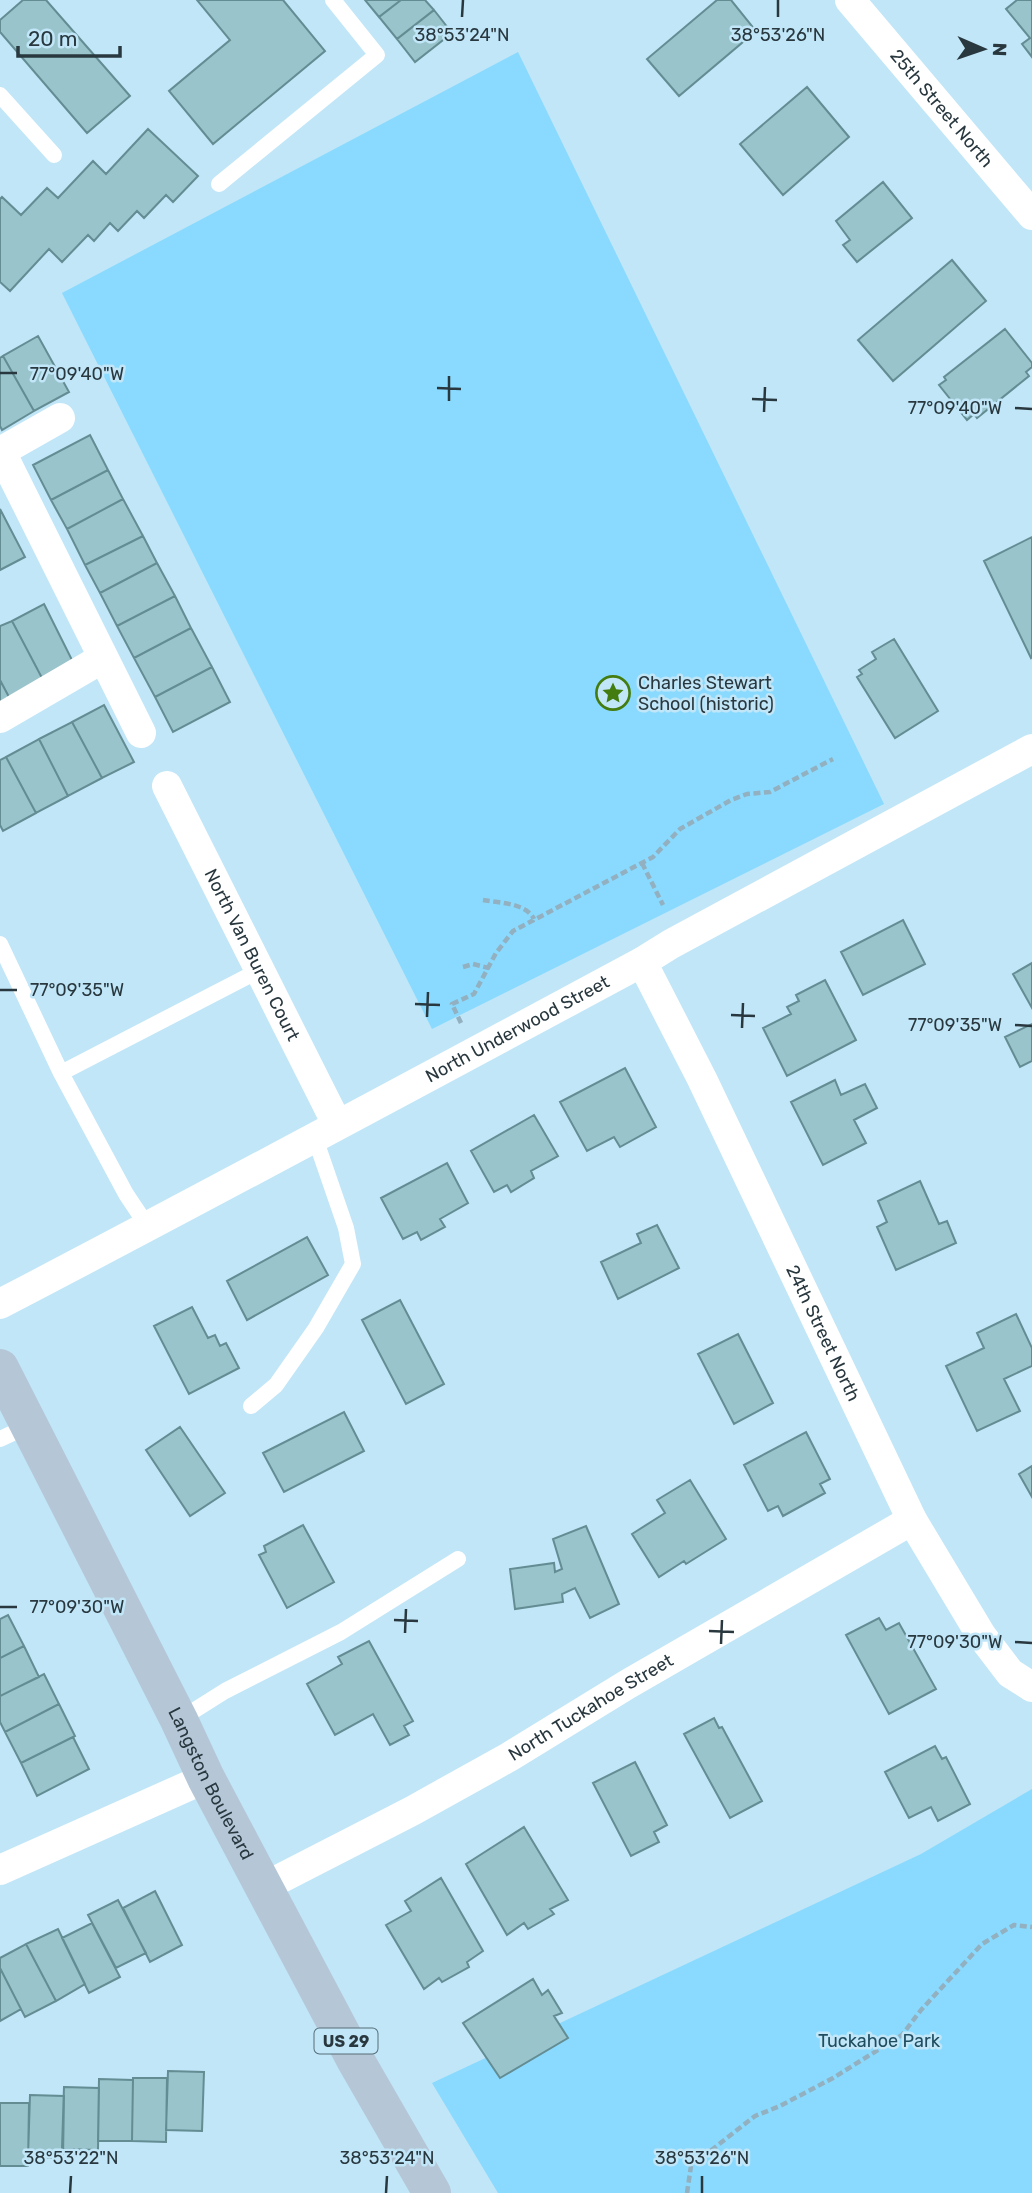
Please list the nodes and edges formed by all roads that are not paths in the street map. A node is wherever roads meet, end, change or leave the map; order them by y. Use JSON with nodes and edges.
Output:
{"nodes":[{"id":1,"x":333,"y":0,"type":"edge"},
{"id":2,"x":850,"y":0,"type":"edge"},
{"id":3,"x":0,"y":95,"type":"edge"},
{"id":4,"x":54,"y":155,"type":"dead end"},
{"id":5,"x":219,"y":184,"type":"dead end"},
{"id":6,"x":1032,"y":215,"type":"edge"},
{"id":7,"x":60,"y":418,"type":"dead end"},
{"id":8,"x":0,"y":452,"type":"edge"},
{"id":9,"x":103,"y":658,"type":"junction"},
{"id":10,"x":0,"y":718,"type":"edge"},
{"id":11,"x":141,"y":733,"type":"dead end"},
{"id":12,"x":1032,"y":748,"type":"edge"},
{"id":13,"x":167,"y":786,"type":"dead end"},
{"id":14,"x":0,"y":944,"type":"edge"},
{"id":15,"x":642,"y":962,"type":"junction"},
{"id":16,"x":258,"y":971,"type":"junction"},
{"id":17,"x":61,"y":1073,"type":"junction"},
{"id":18,"x":326,"y":1131,"type":"junction"},
{"id":19,"x":148,"y":1227,"type":"junction"},
{"id":20,"x":0,"y":1304,"type":"edge"},
{"id":21,"x":0,"y":1368,"type":"edge"},
{"id":22,"x":251,"y":1406,"type":"dead end"},
{"id":23,"x":15,"y":1432,"type":"edge"},
{"id":24,"x":912,"y":1520,"type":"junction"},
{"id":25,"x":458,"y":1559,"type":"dead end"},
{"id":26,"x":1032,"y":1687,"type":"edge"},
{"id":27,"x":178,"y":1720,"type":"junction"},
{"id":28,"x":206,"y":1778,"type":"junction"},
{"id":29,"x":0,"y":1870,"type":"edge"},
{"id":30,"x":264,"y":1887,"type":"junction"},
{"id":31,"x":432,"y":2193,"type":"edge"}],
"edges":[{"from":1,"to":5,"type":"lane"},
{"from":2,"to":6,"type":"street","name":"25th Street North"},
{"from":3,"to":4,"type":"lane"},
{"from":7,"to":8,"type":"street"},
{"from":8,"to":9,"type":"street"},
{"from":9,"to":10,"type":"street"},
{"from":9,"to":11,"type":"street"},
{"from":12,"to":15,"type":"street","name":"North Underwood Street"},
{"from":13,"to":16,"type":"street","name":"North Van Buren Court"},
{"from":14,"to":17,"type":"lane"},
{"from":15,"to":18,"type":"street","name":"North Underwood Street"},
{"from":15,"to":24,"type":"street","name":"24th Street North"},
{"from":16,"to":17,"type":"lane"},
{"from":16,"to":18,"type":"street","name":"North Van Buren Court"},
{"from":17,"to":19,"type":"lane"},
{"from":18,"to":19,"type":"street","name":"North Underwood Street"},
{"from":18,"to":22,"type":"lane"},
{"from":19,"to":20,"type":"street","name":"North Underwood Street"},
{"from":21,"to":23,"type":"main road","name":"Langston Boulevard","number":"US 29"},
{"from":23,"to":27,"type":"main road","name":"Langston Boulevard","number":"US 29"},
{"from":24,"to":26,"type":"street","name":"24th Street North"},
{"from":24,"to":30,"type":"street","name":"North Tuckahoe Street"},
{"from":25,"to":27,"type":"lane"},
{"from":27,"to":28,"type":"main road","name":"Langston Boulevard","number":"US 29"},
{"from":28,"to":29,"type":"street"},
{"from":28,"to":30,"type":"main road","name":"Langston Boulevard","number":"US 29"},
{"from":30,"to":31,"type":"main road","name":"Langston Boulevard","number":"US 29"}]}
